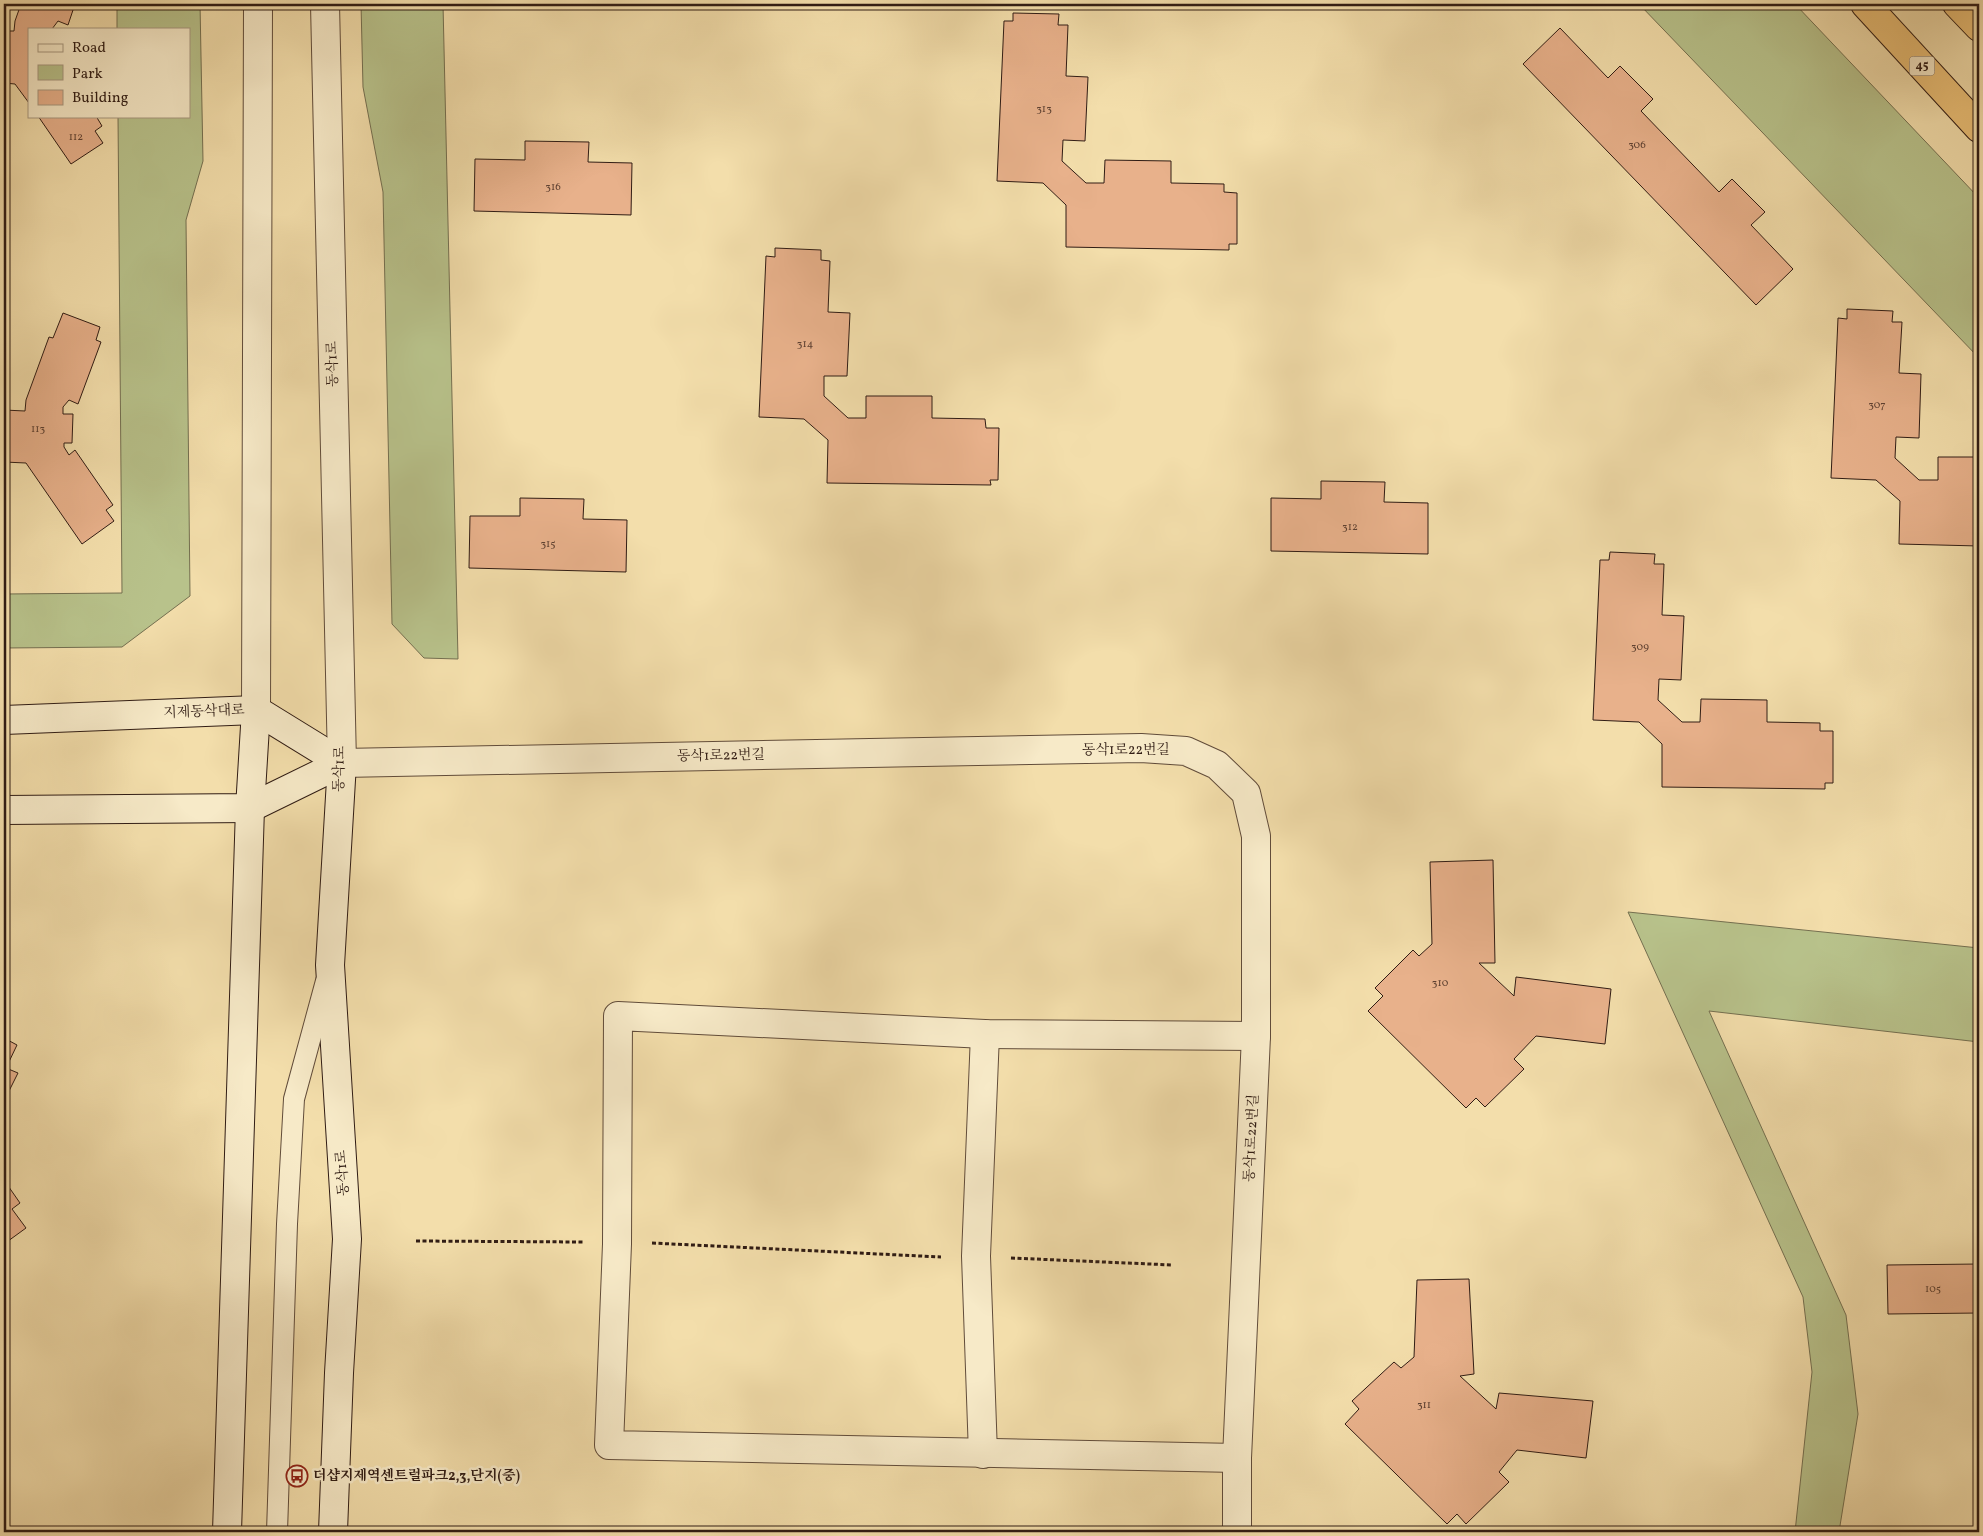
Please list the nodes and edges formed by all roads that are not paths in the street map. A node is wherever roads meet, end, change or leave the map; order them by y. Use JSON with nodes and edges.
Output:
{"nodes":[{"id":1,"x":258,"y":4,"type":"edge"},
{"id":2,"x":325,"y":4,"type":"edge"},
{"id":3,"x":1865,"y":4,"type":"edge"},
{"id":4,"x":1957,"y":4,"type":"edge"},
{"id":5,"x":1979,"y":27,"type":"edge"},
{"id":6,"x":1979,"y":128,"type":"edge"},
{"id":7,"x":256,"y":710,"type":"junction"},
{"id":8,"x":4,"y":720,"type":"edge"},
{"id":9,"x":342,"y":763,"type":"junction"},
{"id":10,"x":250,"y":808,"type":"junction"},
{"id":11,"x":4,"y":810,"type":"edge"},
{"id":12,"x":330,"y":965,"type":"junction"},
{"id":13,"x":985,"y":1034,"type":"junction"},
{"id":14,"x":1256,"y":1036,"type":"junction"},
{"id":15,"x":984,"y":1454,"type":"junction"},
{"id":16,"x":1237,"y":1458,"type":"junction"},
{"id":17,"x":229,"y":1528,"type":"edge"},
{"id":18,"x":277,"y":1532,"type":"edge"},
{"id":19,"x":333,"y":1532,"type":"edge"},
{"id":20,"x":1237,"y":1532,"type":"edge"}],
"edges":[{"from":1,"to":7,"type":"street"},
{"from":2,"to":9,"type":"street","name":"동삭1로"},
{"from":3,"to":6,"type":"highway","number":"45"},
{"from":4,"to":5,"type":"highway"},
{"from":7,"to":8,"type":"street","name":"지제동삭대로"},
{"from":7,"to":9,"type":"street","name":"지제동삭대로"},
{"from":7,"to":10,"type":"street"},
{"from":9,"to":10,"type":"street"},
{"from":9,"to":12,"type":"street","name":"동삭1로"},
{"from":9,"to":14,"type":"street","name":"동삭1로22번길"},
{"from":10,"to":11,"type":"street"},
{"from":10,"to":17,"type":"street"},
{"from":12,"to":18,"type":"lane"},
{"from":12,"to":19,"type":"street","name":"동삭1로"},
{"from":13,"to":14,"type":"street"},
{"from":13,"to":15,"type":"street"},
{"from":13,"to":15,"type":"street"},
{"from":14,"to":16,"type":"street","name":"동삭1로22번길"},
{"from":15,"to":16,"type":"street"},
{"from":16,"to":20,"type":"street","name":"동삭1로22번길"}]}
